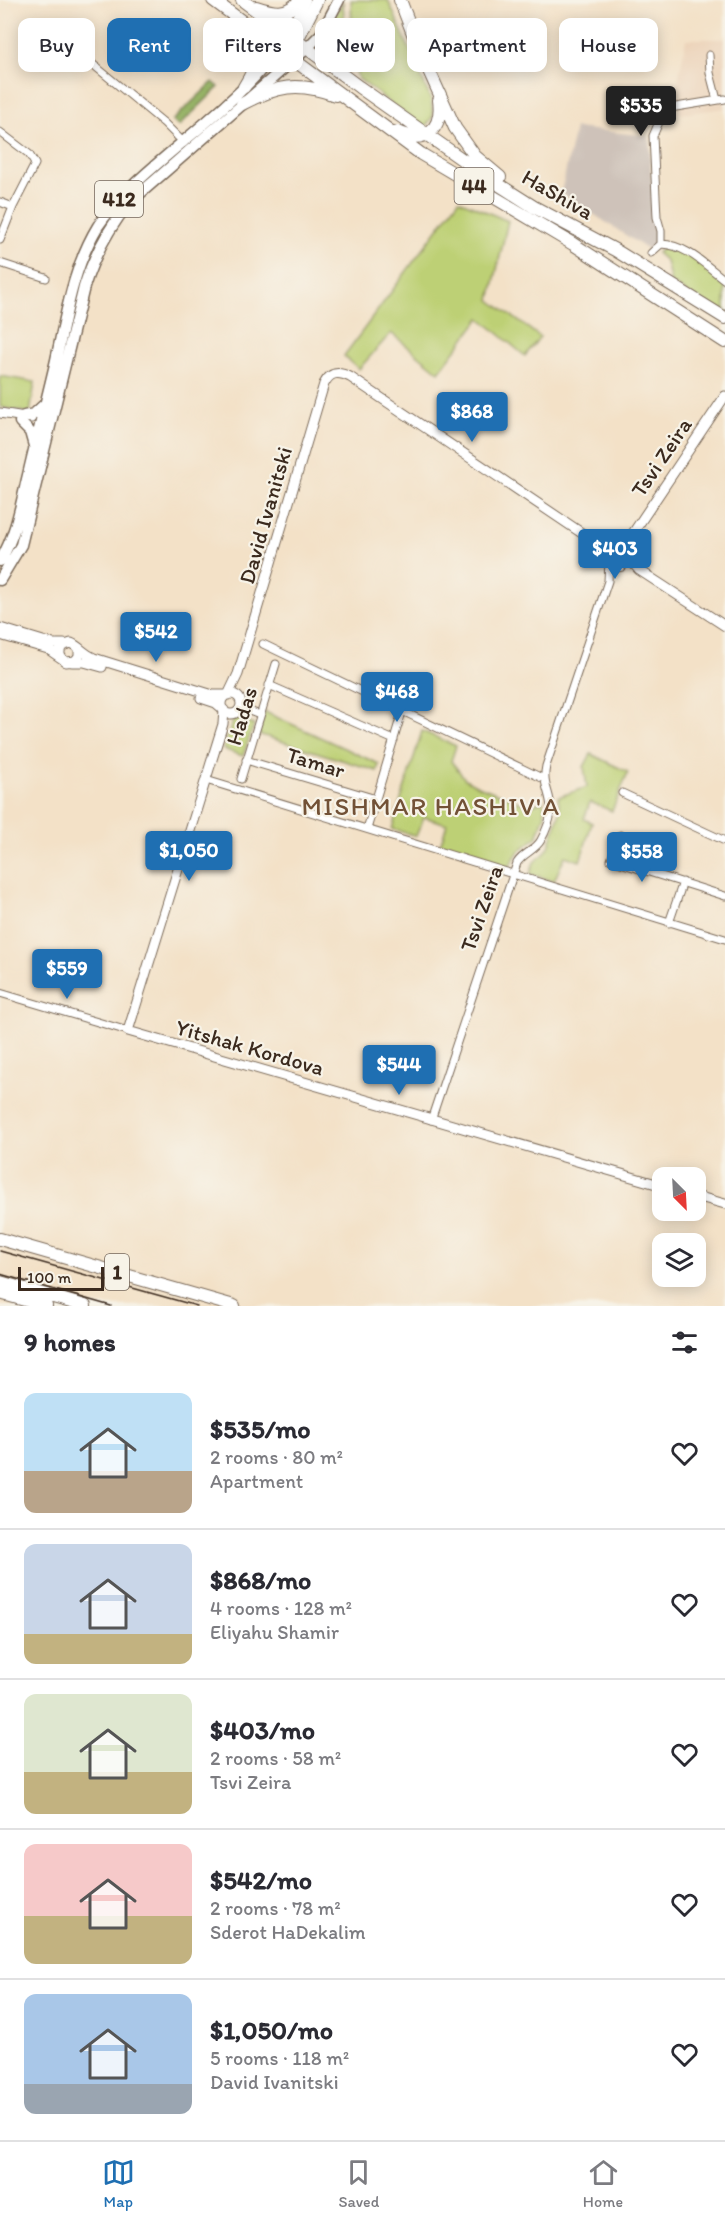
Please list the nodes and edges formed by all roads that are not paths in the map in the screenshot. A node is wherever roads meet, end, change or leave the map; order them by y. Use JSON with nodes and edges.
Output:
{"nodes":[{"id":1,"x":213,"y":0,"type":"edge"},
{"id":2,"x":300,"y":0,"type":"edge"},
{"id":3,"x":305,"y":0,"type":"edge"},
{"id":4,"x":317,"y":0,"type":"edge"},
{"id":5,"x":339,"y":0,"type":"edge"},
{"id":6,"x":398,"y":0,"type":"edge"},
{"id":7,"x":244,"y":2,"type":"edge"},
{"id":8,"x":232,"y":14,"type":"junction"},
{"id":9,"x":238,"y":18,"type":"edge"},
{"id":10,"x":265,"y":18,"type":"edge"},
{"id":11,"x":302,"y":18,"type":"edge"},
{"id":12,"x":303,"y":29,"type":"edge"},
{"id":13,"x":303,"y":40,"type":"edge"},
{"id":14,"x":303,"y":46,"type":"edge"},
{"id":15,"x":709,"y":55,"type":"dead end"},
{"id":16,"x":95,"y":66,"type":"edge"},
{"id":17,"x":303,"y":66,"type":"edge"},
{"id":18,"x":257,"y":72,"type":"edge"},
{"id":19,"x":281,"y":72,"type":"edge"},
{"id":20,"x":244,"y":87,"type":"junction"},
{"id":21,"x":437,"y":91,"type":"junction"},
{"id":22,"x":721,"y":100,"type":"edge"},
{"id":23,"x":349,"y":101,"type":"junction"},
{"id":24,"x":242,"y":104,"type":"junction"},
{"id":25,"x":378,"y":123,"type":"junction"},
{"id":26,"x":0,"y":132,"type":"edge"},
{"id":27,"x":426,"y":135,"type":"junction"},
{"id":28,"x":186,"y":145,"type":"junction"},
{"id":29,"x":0,"y":202,"type":"edge"},
{"id":30,"x":13,"y":207,"type":"junction"},
{"id":31,"x":573,"y":227,"type":"junction"},
{"id":32,"x":0,"y":240,"type":"edge"},
{"id":33,"x":662,"y":244,"type":"junction"},
{"id":34,"x":651,"y":254,"type":"dead end"},
{"id":35,"x":0,"y":263,"type":"edge"},
{"id":36,"x":46,"y":278,"type":"dead end"},
{"id":37,"x":725,"y":280,"type":"edge"},
{"id":38,"x":725,"y":318,"type":"edge"},
{"id":39,"x":725,"y":342,"type":"edge"},
{"id":40,"x":725,"y":396,"type":"edge"},
{"id":41,"x":46,"y":403,"type":"junction"},
{"id":42,"x":0,"y":413,"type":"edge"},
{"id":43,"x":0,"y":419,"type":"edge"},
{"id":44,"x":22,"y":419,"type":"junction"},
{"id":45,"x":44,"y":424,"type":"junction"},
{"id":46,"x":34,"y":448,"type":"junction"},
{"id":47,"x":598,"y":544,"type":"junction"},
{"id":48,"x":622,"y":551,"type":"junction"},
{"id":49,"x":609,"y":560,"type":"junction"},
{"id":50,"x":0,"y":561,"type":"edge"},
{"id":51,"x":621,"y":566,"type":"junction"},
{"id":52,"x":639,"y":570,"type":"junction"},
{"id":53,"x":0,"y":580,"type":"edge"},
{"id":54,"x":608,"y":581,"type":"junction"},
{"id":55,"x":725,"y":626,"type":"edge"},
{"id":56,"x":0,"y":628,"type":"edge"},
{"id":57,"x":0,"y":635,"type":"edge"},
{"id":58,"x":64,"y":644,"type":"junction"},
{"id":59,"x":263,"y":644,"type":"dead end"},
{"id":60,"x":79,"y":648,"type":"junction"},
{"id":61,"x":61,"y":658,"type":"junction"},
{"id":62,"x":72,"y":662,"type":"junction"},
{"id":63,"x":276,"y":664,"type":"dead end"},
{"id":64,"x":238,"y":674,"type":"junction"},
{"id":65,"x":269,"y":685,"type":"junction"},
{"id":66,"x":228,"y":695,"type":"junction"},
{"id":67,"x":232,"y":708,"type":"junction"},
{"id":68,"x":402,"y":712,"type":"junction"},
{"id":69,"x":260,"y":715,"type":"junction"},
{"id":70,"x":394,"y":740,"type":"junction"},
{"id":71,"x":246,"y":760,"type":"junction"},
{"id":72,"x":241,"y":778,"type":"dead end"},
{"id":73,"x":544,"y":779,"type":"junction"},
{"id":74,"x":206,"y":780,"type":"junction"},
{"id":75,"x":622,"y":793,"type":"dead end"},
{"id":76,"x":376,"y":799,"type":"junction"},
{"id":77,"x":367,"y":829,"type":"junction"},
{"id":78,"x":620,"y":835,"type":"dead end"},
{"id":79,"x":725,"y":841,"type":"edge"},
{"id":80,"x":513,"y":875,"type":"junction"},
{"id":81,"x":683,"y":882,"type":"junction"},
{"id":82,"x":725,"y":896,"type":"edge"},
{"id":83,"x":669,"y":923,"type":"junction"},
{"id":84,"x":725,"y":939,"type":"edge"},
{"id":85,"x":0,"y":993,"type":"edge"},
{"id":86,"x":128,"y":1031,"type":"junction"},
{"id":87,"x":431,"y":1120,"type":"junction"},
{"id":88,"x":652,"y":1183,"type":"edge"},
{"id":89,"x":706,"y":1199,"type":"edge"},
{"id":90,"x":725,"y":1204,"type":"edge"},
{"id":91,"x":0,"y":1239,"type":"edge"},
{"id":92,"x":0,"y":1282,"type":"edge"},
{"id":93,"x":4,"y":1294,"type":"edge"},
{"id":94,"x":46,"y":1306,"type":"edge"},
{"id":95,"x":85,"y":1306,"type":"edge"},
{"id":96,"x":234,"y":1306,"type":"edge"}],
"edges":[{"from":1,"to":8,"type":"highway","number":"44"},
{"from":2,"to":7,"type":"highway"},
{"from":3,"to":11,"type":"main road","number":"412"},
{"from":4,"to":12,"type":"highway"},
{"from":5,"to":13,"type":"main road","number":"412"},
{"from":6,"to":21,"type":"highway"},
{"from":7,"to":10,"type":"highway","number":"44"},
{"from":8,"to":9,"type":"highway","number":"44"},
{"from":8,"to":20,"type":"highway"},
{"from":14,"to":27,"type":"highway","name":"HaShiva","number":"44"},
{"from":15,"to":22,"type":"street"},
{"from":16,"to":28,"type":"street"},
{"from":17,"to":23,"type":"highway","name":"HaShiva","number":"44"},
{"from":18,"to":20,"type":"main road","number":"412"},
{"from":19,"to":24,"type":"main road","number":"412"},
{"from":20,"to":28,"type":"main road","number":"412"},
{"from":21,"to":27,"type":"highway"},
{"from":21,"to":31,"type":"highway"},
{"from":22,"to":33,"type":"street"},
{"from":23,"to":24,"type":"highway"},
{"from":23,"to":25,"type":"highway","name":"HaShiva","number":"44"},
{"from":24,"to":28,"type":"main road","number":"412"},
{"from":25,"to":27,"type":"highway"},
{"from":25,"to":39,"type":"highway","name":"HaShiva","number":"44"},
{"from":26,"to":30,"type":"street"},
{"from":27,"to":31,"type":"highway","name":"HaShiva","number":"44"},
{"from":28,"to":41,"type":"main road","number":"412"},
{"from":28,"to":45,"type":"main road","number":"412"},
{"from":29,"to":30,"type":"street"},
{"from":30,"to":32,"type":"street"},
{"from":31,"to":38,"type":"highway","name":"HaShiva","number":"44"},
{"from":33,"to":34,"type":"street"},
{"from":33,"to":37,"type":"street"},
{"from":35,"to":36,"type":"street"},
{"from":40,"to":48,"type":"street","name":"Tsvi Zeira"},
{"from":41,"to":44,"type":"main road"},
{"from":41,"to":45,"type":"main road","number":"412"},
{"from":42,"to":44,"type":"street"},
{"from":43,"to":44,"type":"street"},
{"from":44,"to":45,"type":"street"},
{"from":44,"to":46,"type":"main road"},
{"from":45,"to":46,"type":"main road","number":"412"},
{"from":45,"to":53,"type":"main road","number":"412"},
{"from":46,"to":50,"type":"main road","number":"412"},
{"from":47,"to":48,"type":"street"},
{"from":47,"to":49,"type":"street"},
{"from":47,"to":64,"type":"street","name":"David Ivanitski"},
{"from":48,"to":49,"type":"street"},
{"from":48,"to":51,"type":"street"},
{"from":48,"to":52,"type":"street"},
{"from":49,"to":51,"type":"street"},
{"from":49,"to":54,"type":"street","name":"Tsvi Zeira"},
{"from":51,"to":52,"type":"street"},
{"from":51,"to":54,"type":"street","name":"Tsvi Zeira"},
{"from":52,"to":55,"type":"street"},
{"from":54,"to":73,"type":"street","name":"Tsvi Zeira"},
{"from":56,"to":58,"type":"street"},
{"from":57,"to":61,"type":"street"},
{"from":58,"to":60,"type":"street"},
{"from":58,"to":61,"type":"street"},
{"from":59,"to":68,"type":"street"},
{"from":60,"to":62,"type":"street"},
{"from":60,"to":66,"type":"street"},
{"from":61,"to":62,"type":"street"},
{"from":62,"to":67,"type":"street"},
{"from":63,"to":65,"type":"street","name":"Hadas"},
{"from":64,"to":66,"type":"street","name":"David Ivanitski"},
{"from":64,"to":67,"type":"street","name":"David Ivanitski"},
{"from":65,"to":69,"type":"street","name":"Hadas"},
{"from":65,"to":70,"type":"street"},
{"from":66,"to":67,"type":"street","name":"David Ivanitski"},
{"from":66,"to":67,"type":"street"},
{"from":67,"to":69,"type":"street"},
{"from":67,"to":74,"type":"street"},
{"from":68,"to":70,"type":"street"},
{"from":68,"to":73,"type":"street"},
{"from":69,"to":71,"type":"street","name":"Hadas"},
{"from":70,"to":76,"type":"street"},
{"from":71,"to":72,"type":"street","name":"Hadas"},
{"from":71,"to":76,"type":"street","name":"Tamar"},
{"from":73,"to":80,"type":"street","name":"Tsvi Zeira"},
{"from":74,"to":77,"type":"street"},
{"from":74,"to":86,"type":"street"},
{"from":75,"to":79,"type":"street"},
{"from":76,"to":77,"type":"street"},
{"from":77,"to":80,"type":"street"},
{"from":78,"to":81,"type":"street"},
{"from":80,"to":83,"type":"street"},
{"from":80,"to":87,"type":"street","name":"Tsvi Zeira"},
{"from":81,"to":82,"type":"street"},
{"from":81,"to":83,"type":"street"},
{"from":83,"to":84,"type":"street"},
{"from":85,"to":86,"type":"street","name":"Yitshak Kordova"},
{"from":86,"to":87,"type":"street","name":"Yitshak Kordova"},
{"from":87,"to":88,"type":"street","name":"Yitshak Kordova"},
{"from":89,"to":90,"type":"street"},
{"from":91,"to":96,"type":"highway","number":"1"},
{"from":92,"to":95,"type":"highway","number":"1"},
{"from":93,"to":94,"type":"highway"}]}
